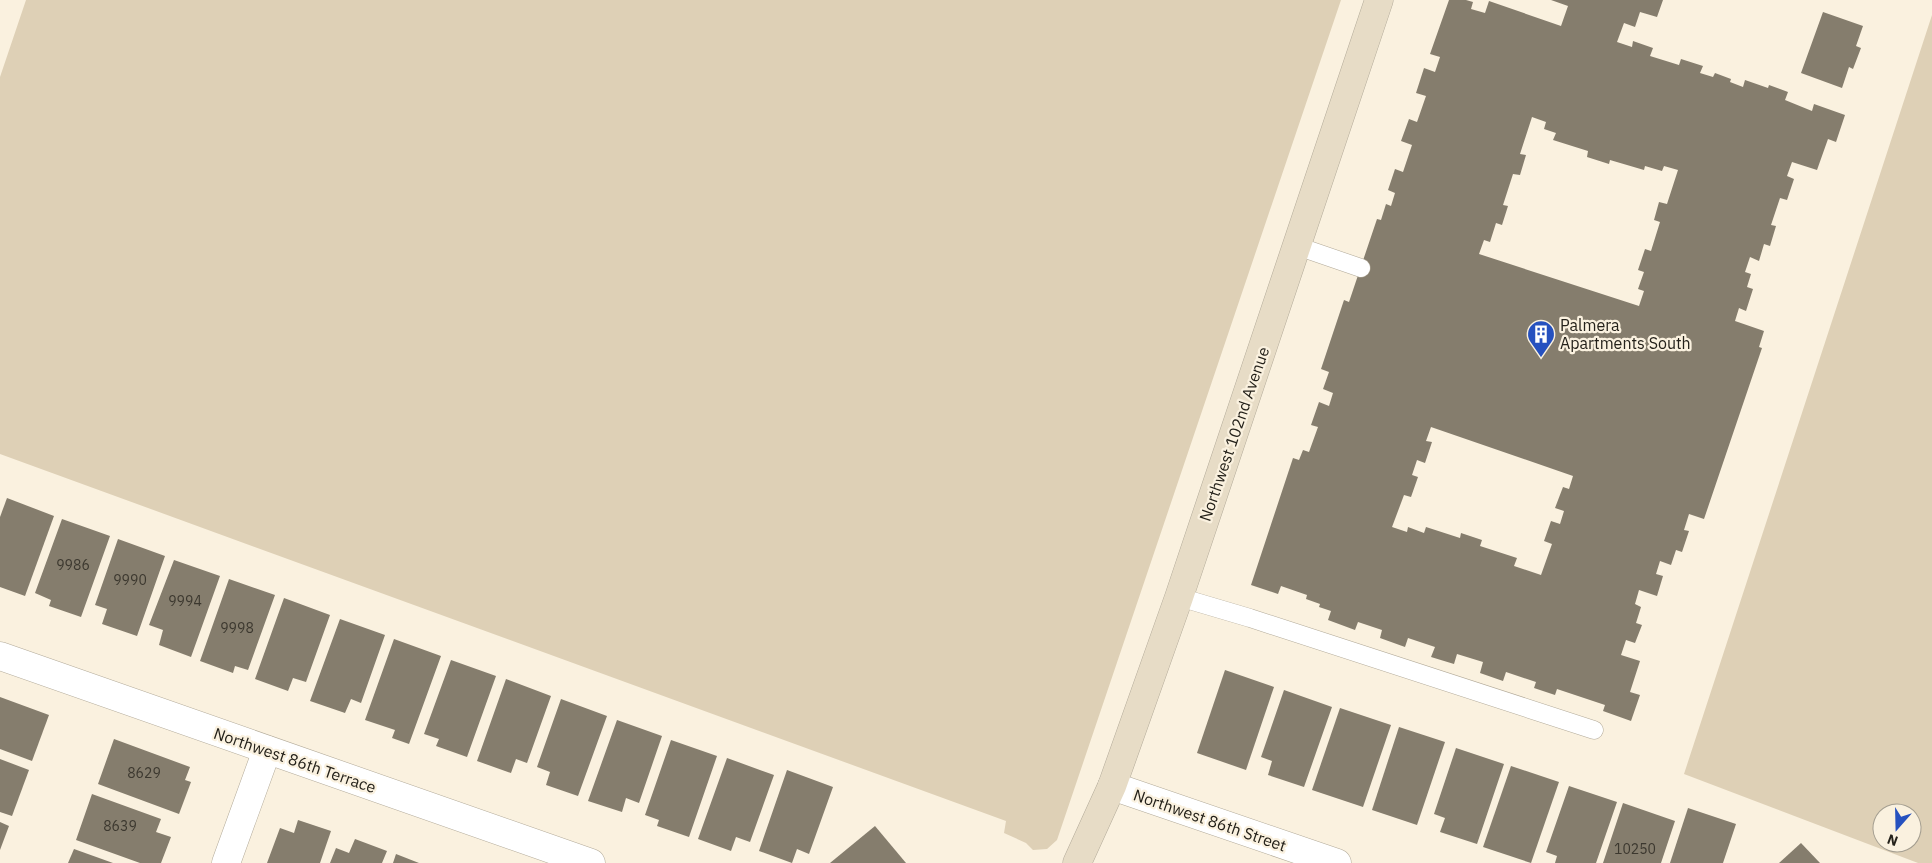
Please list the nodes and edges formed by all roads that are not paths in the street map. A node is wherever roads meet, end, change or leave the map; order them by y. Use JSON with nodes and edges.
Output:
{"nodes":[{"id":1,"x":1379,"y":0,"type":"edge"},
{"id":2,"x":1297,"y":246,"type":"junction"},
{"id":3,"x":1361,"y":268,"type":"dead end"},
{"id":4,"x":1179,"y":597,"type":"junction"},
{"id":5,"x":0,"y":656,"type":"edge"},
{"id":6,"x":1594,"y":730,"type":"dead end"},
{"id":7,"x":267,"y":750,"type":"junction"},
{"id":8,"x":1112,"y":786,"type":"junction"},
{"id":9,"x":226,"y":863,"type":"edge"},
{"id":10,"x":591,"y":863,"type":"edge"},
{"id":11,"x":1077,"y":863,"type":"edge"},
{"id":12,"x":1337,"y":863,"type":"edge"}],
"edges":[{"from":1,"to":2,"type":"street","name":"Northwest 102nd Avenue"},
{"from":2,"to":3,"type":"lane"},
{"from":2,"to":4,"type":"street","name":"Northwest 102nd Avenue"},
{"from":4,"to":6,"type":"lane"},
{"from":4,"to":8,"type":"street","name":"Northwest 102nd Avenue"},
{"from":5,"to":7,"type":"street","name":"Northwest 86th Terrace"},
{"from":7,"to":9,"type":"street"},
{"from":7,"to":10,"type":"street","name":"Northwest 86th Terrace"},
{"from":8,"to":11,"type":"street","name":"Northwest 102nd Avenue"},
{"from":8,"to":12,"type":"street","name":"Northwest 86th Street"}]}
